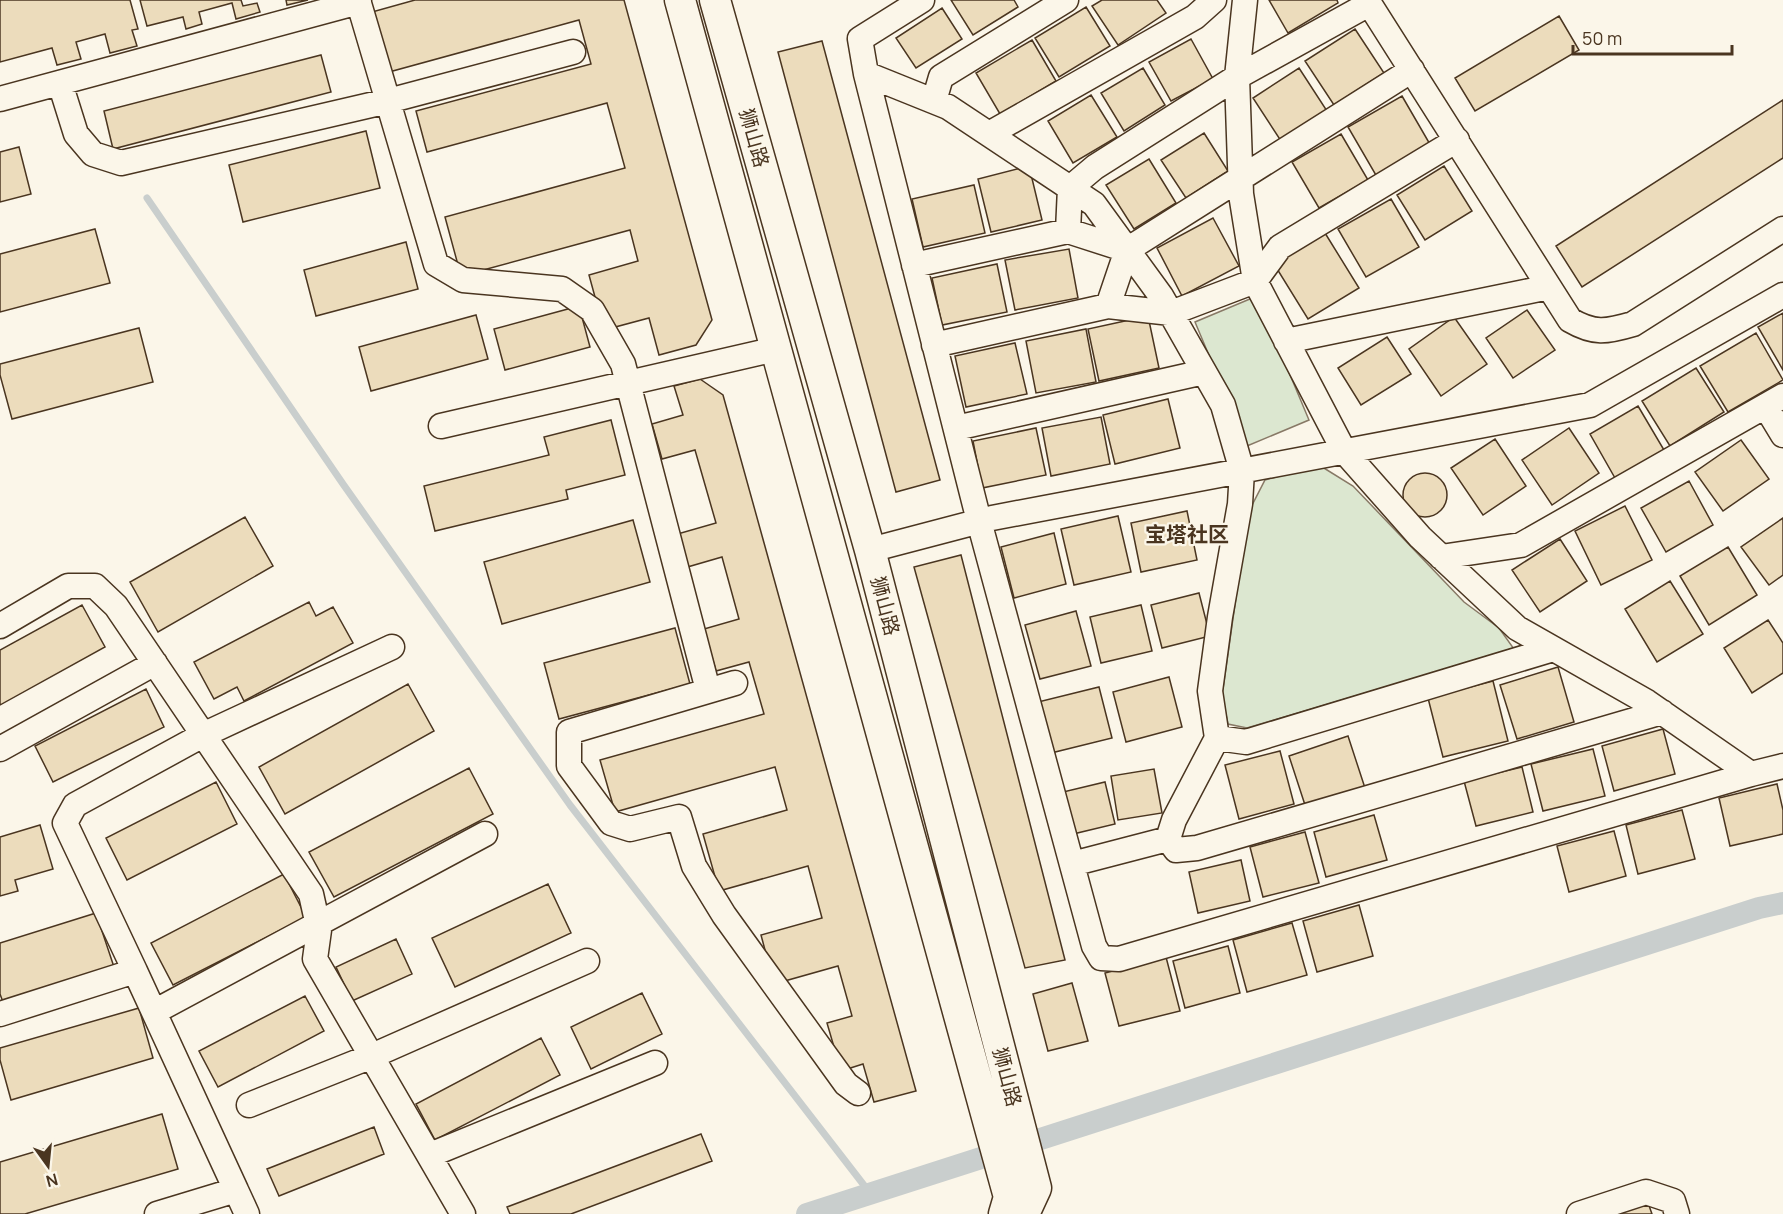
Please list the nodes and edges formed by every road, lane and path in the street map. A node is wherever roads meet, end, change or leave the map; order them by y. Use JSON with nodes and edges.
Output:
{"nodes":[{"id":1,"x":680,"y":0,"type":"edge"},
{"id":2,"x":714,"y":0,"type":"edge"},
{"id":3,"x":922,"y":0,"type":"edge"},
{"id":4,"x":1066,"y":0,"type":"edge"},
{"id":5,"x":1214,"y":0,"type":"edge"},
{"id":6,"x":1245,"y":0,"type":"edge"},
{"id":7,"x":359,"y":1,"type":"edge"},
{"id":8,"x":1368,"y":2,"type":"edge"},
{"id":9,"x":573,"y":52,"type":"dead end"},
{"id":10,"x":1412,"y":70,"type":"junction"},
{"id":11,"x":866,"y":74,"type":"junction"},
{"id":12,"x":1237,"y":77,"type":"junction"},
{"id":13,"x":60,"y":83,"type":"junction"},
{"id":14,"x":0,"y":99,"type":"edge"},
{"id":15,"x":388,"y":100,"type":"junction"},
{"id":16,"x":934,"y":101,"type":"junction"},
{"id":17,"x":989,"y":134,"type":"junction"},
{"id":18,"x":1457,"y":141,"type":"junction"},
{"id":19,"x":1241,"y":178,"type":"junction"},
{"id":20,"x":1070,"y":188,"type":"junction"},
{"id":21,"x":1783,"y":229,"type":"edge"},
{"id":22,"x":1068,"y":231,"type":"junction"},
{"id":23,"x":1127,"y":250,"type":"junction"},
{"id":24,"x":914,"y":265,"type":"junction"},
{"id":25,"x":1255,"y":281,"type":"junction"},
{"id":26,"x":1549,"y":287,"type":"junction"},
{"id":27,"x":1783,"y":295,"type":"edge"},
{"id":28,"x":1108,"y":306,"type":"junction"},
{"id":29,"x":1171,"y":313,"type":"junction"},
{"id":30,"x":1286,"y":341,"type":"junction"},
{"id":31,"x":934,"y":345,"type":"junction"},
{"id":32,"x":776,"y":349,"type":"junction"},
{"id":33,"x":1204,"y":372,"type":"junction"},
{"id":34,"x":626,"y":384,"type":"junction"},
{"id":35,"x":1774,"y":401,"type":"edge"},
{"id":36,"x":441,"y":426,"type":"dead end"},
{"id":37,"x":956,"y":429,"type":"junction"},
{"id":38,"x":1783,"y":435,"type":"edge"},
{"id":39,"x":1344,"y":452,"type":"junction"},
{"id":40,"x":1242,"y":471,"type":"junction"},
{"id":41,"x":979,"y":521,"type":"junction"},
{"id":42,"x":870,"y":550,"type":"junction"},
{"id":43,"x":1442,"y":557,"type":"junction"},
{"id":44,"x":0,"y":626,"type":"edge"},
{"id":45,"x":392,"y":647,"type":"dead end"},
{"id":46,"x":1553,"y":649,"type":"junction"},
{"id":47,"x":154,"y":663,"type":"junction"},
{"id":48,"x":735,"y":683,"type":"dead end"},
{"id":49,"x":708,"y":690,"type":"junction"},
{"id":50,"x":1662,"y":712,"type":"junction"},
{"id":51,"x":203,"y":735,"type":"junction"},
{"id":52,"x":1217,"y":738,"type":"junction"},
{"id":53,"x":0,"y":749,"type":"edge"},
{"id":54,"x":1783,"y":766,"type":"edge"},
{"id":55,"x":1751,"y":774,"type":"junction"},
{"id":56,"x":485,"y":834,"type":"dead end"},
{"id":57,"x":1168,"y":840,"type":"junction"},
{"id":58,"x":1072,"y":864,"type":"junction"},
{"id":59,"x":318,"y":924,"type":"junction"},
{"id":60,"x":587,"y":961,"type":"dead end"},
{"id":61,"x":135,"y":971,"type":"junction"},
{"id":62,"x":154,"y":1012,"type":"junction"},
{"id":63,"x":0,"y":1014,"type":"edge"},
{"id":64,"x":372,"y":1056,"type":"junction"},
{"id":65,"x":655,"y":1063,"type":"dead end"},
{"id":66,"x":858,"y":1093,"type":"dead end"},
{"id":67,"x":249,"y":1105,"type":"dead end"},
{"id":68,"x":430,"y":1155,"type":"junction"},
{"id":69,"x":236,"y":1190,"type":"junction"},
{"id":70,"x":1019,"y":1203,"type":"edge"},
{"id":71,"x":157,"y":1214,"type":"edge"},
{"id":72,"x":247,"y":1214,"type":"edge"},
{"id":73,"x":463,"y":1214,"type":"edge"},
{"id":74,"x":1579,"y":1214,"type":"edge"},
{"id":75,"x":1677,"y":1214,"type":"edge"}],
"edges":[{"from":1,"to":32,"type":"main road","name":"狮山路"},
{"from":2,"to":42,"type":"main road","name":"狮山路"},
{"from":3,"to":11,"type":"lane"},
{"from":4,"to":16,"type":"lane"},
{"from":5,"to":17,"type":"lane"},
{"from":6,"to":12,"type":"lane"},
{"from":7,"to":13,"type":"lane"},
{"from":7,"to":15,"type":"lane"},
{"from":8,"to":10,"type":"lane"},
{"from":8,"to":12,"type":"lane"},
{"from":9,"to":15,"type":"lane"},
{"from":10,"to":18,"type":"lane"},
{"from":10,"to":19,"type":"lane"},
{"from":11,"to":16,"type":"lane"},
{"from":11,"to":24,"type":"lane"},
{"from":12,"to":19,"type":"lane"},
{"from":12,"to":20,"type":"lane"},
{"from":13,"to":14,"type":"lane"},
{"from":13,"to":15,"type":"lane"},
{"from":15,"to":34,"type":"lane"},
{"from":16,"to":17,"type":"lane"},
{"from":17,"to":20,"type":"lane"},
{"from":18,"to":25,"type":"lane"},
{"from":18,"to":26,"type":"lane"},
{"from":19,"to":23,"type":"lane"},
{"from":19,"to":25,"type":"lane"},
{"from":20,"to":22,"type":"lane"},
{"from":20,"to":23,"type":"lane"},
{"from":21,"to":26,"type":"lane"},
{"from":22,"to":23,"type":"lane"},
{"from":22,"to":24,"type":"lane"},
{"from":23,"to":28,"type":"lane"},
{"from":23,"to":29,"type":"lane"},
{"from":24,"to":31,"type":"lane"},
{"from":25,"to":29,"type":"lane"},
{"from":25,"to":30,"type":"lane"},
{"from":26,"to":30,"type":"lane"},
{"from":27,"to":39,"type":"lane"},
{"from":28,"to":29,"type":"lane"},
{"from":28,"to":31,"type":"lane"},
{"from":29,"to":33,"type":"lane"},
{"from":30,"to":39,"type":"lane"},
{"from":31,"to":37,"type":"lane"},
{"from":32,"to":34,"type":"lane"},
{"from":32,"to":70,"type":"main road","name":"狮山路"},
{"from":33,"to":37,"type":"lane"},
{"from":33,"to":40,"type":"lane"},
{"from":34,"to":36,"type":"lane"},
{"from":34,"to":49,"type":"lane"},
{"from":35,"to":38,"type":"lane"},
{"from":35,"to":43,"type":"lane"},
{"from":37,"to":41,"type":"lane"},
{"from":39,"to":40,"type":"lane"},
{"from":39,"to":43,"type":"lane"},
{"from":40,"to":41,"type":"lane"},
{"from":40,"to":52,"type":"lane"},
{"from":41,"to":42,"type":"lane"},
{"from":41,"to":58,"type":"lane"},
{"from":42,"to":70,"type":"main road","name":"狮山路"},
{"from":43,"to":46,"type":"lane"},
{"from":44,"to":47,"type":"lane"},
{"from":45,"to":51,"type":"lane"},
{"from":46,"to":50,"type":"lane"},
{"from":46,"to":52,"type":"lane"},
{"from":47,"to":51,"type":"lane"},
{"from":47,"to":53,"type":"lane"},
{"from":48,"to":49,"type":"lane"},
{"from":49,"to":66,"type":"lane"},
{"from":50,"to":55,"type":"lane"},
{"from":50,"to":57,"type":"lane"},
{"from":51,"to":59,"type":"lane"},
{"from":51,"to":61,"type":"lane"},
{"from":52,"to":57,"type":"lane"},
{"from":54,"to":55,"type":"lane"},
{"from":55,"to":58,"type":"lane"},
{"from":56,"to":59,"type":"lane"},
{"from":57,"to":58,"type":"lane"},
{"from":59,"to":62,"type":"lane"},
{"from":59,"to":64,"type":"lane"},
{"from":60,"to":64,"type":"lane"},
{"from":61,"to":62,"type":"lane"},
{"from":61,"to":63,"type":"lane"},
{"from":62,"to":69,"type":"lane"},
{"from":64,"to":67,"type":"lane"},
{"from":64,"to":68,"type":"lane"},
{"from":65,"to":68,"type":"lane"},
{"from":68,"to":73,"type":"lane"},
{"from":69,"to":71,"type":"lane"},
{"from":69,"to":72,"type":"lane"},
{"from":74,"to":75,"type":"lane"}]}
